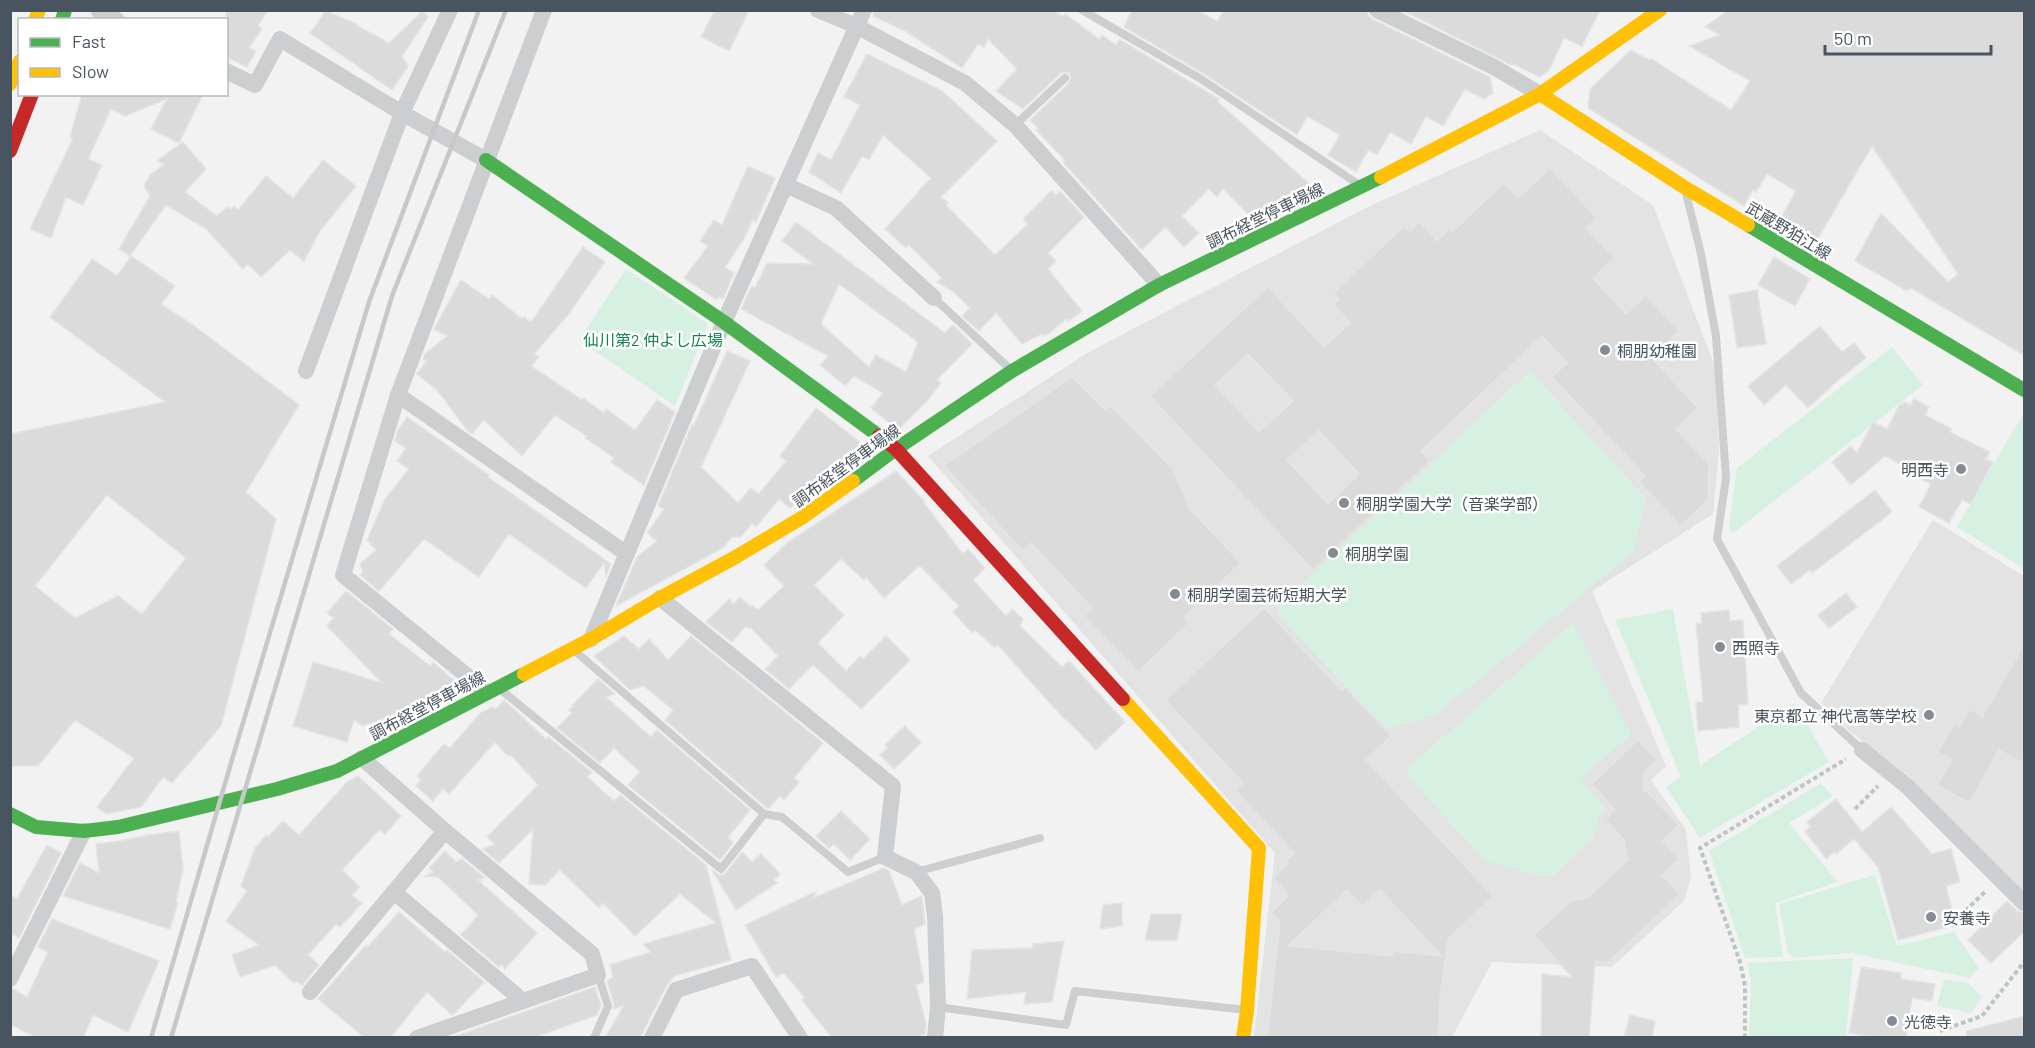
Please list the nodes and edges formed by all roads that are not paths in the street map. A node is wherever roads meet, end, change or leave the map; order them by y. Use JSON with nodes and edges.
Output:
{"nodes":[{"id":1,"x":98,"y":10,"type":"edge"},
{"id":2,"x":450,"y":10,"type":"edge"},
{"id":3,"x":544,"y":10,"type":"edge"},
{"id":4,"x":818,"y":10,"type":"edge"},
{"id":5,"x":864,"y":10,"type":"edge"},
{"id":6,"x":1082,"y":10,"type":"edge"},
{"id":7,"x":1377,"y":10,"type":"edge"},
{"id":8,"x":1660,"y":10,"type":"edge"},
{"id":9,"x":113,"y":18,"type":"edge"},
{"id":10,"x":856,"y":26,"type":"junction"},
{"id":11,"x":18,"y":66,"type":"edge"},
{"id":12,"x":228,"y":72,"type":"edge"},
{"id":13,"x":1065,"y":78,"type":"dead end"},
{"id":14,"x":10,"y":84,"type":"edge"},
{"id":15,"x":1540,"y":94,"type":"junction"},
{"id":16,"x":31,"y":96,"type":"edge"},
{"id":17,"x":402,"y":113,"type":"junction"},
{"id":18,"x":1015,"y":125,"type":"junction"},
{"id":19,"x":10,"y":151,"type":"edge"},
{"id":20,"x":486,"y":160,"type":"junction"},
{"id":21,"x":786,"y":185,"type":"junction"},
{"id":22,"x":1361,"y":186,"type":"junction"},
{"id":23,"x":1684,"y":187,"type":"junction"},
{"id":24,"x":1159,"y":285,"type":"junction"},
{"id":25,"x":934,"y":298,"type":"joint"},
{"id":26,"x":724,"y":322,"type":"junction"},
{"id":27,"x":306,"y":371,"type":"dead end"},
{"id":28,"x":1012,"y":371,"type":"junction"},
{"id":29,"x":2025,"y":390,"type":"edge"},
{"id":30,"x":398,"y":394,"type":"junction"},
{"id":31,"x":896,"y":449,"type":"junction"},
{"id":32,"x":627,"y":554,"type":"junction"},
{"id":33,"x":660,"y":598,"type":"junction"},
{"id":34,"x":591,"y":639,"type":"junction"},
{"id":35,"x":572,"y":649,"type":"junction"},
{"id":36,"x":492,"y":689,"type":"junction"},
{"id":37,"x":1862,"y":750,"type":"joint"},
{"id":38,"x":362,"y":758,"type":"junction"},
{"id":39,"x":10,"y":814,"type":"edge"},
{"id":40,"x":764,"y":814,"type":"junction"},
{"id":41,"x":84,"y":831,"type":"junction"},
{"id":42,"x":445,"y":831,"type":"junction"},
{"id":43,"x":1040,"y":838,"type":"dead end"},
{"id":44,"x":885,"y":857,"type":"junction"},
{"id":45,"x":916,"y":872,"type":"junction"},
{"id":46,"x":394,"y":892,"type":"junction"},
{"id":47,"x":2025,"y":903,"type":"edge"},
{"id":48,"x":598,"y":975,"type":"junction"},
{"id":49,"x":10,"y":979,"type":"edge"},
{"id":50,"x":310,"y":992,"type":"dead end"},
{"id":51,"x":523,"y":1001,"type":"junction"},
{"id":52,"x":938,"y":1007,"type":"junction"},
{"id":53,"x":1247,"y":1011,"type":"junction"},
{"id":54,"x":417,"y":1038,"type":"edge"},
{"id":55,"x":594,"y":1038,"type":"edge"},
{"id":56,"x":652,"y":1038,"type":"edge"},
{"id":57,"x":800,"y":1038,"type":"edge"},
{"id":58,"x":935,"y":1038,"type":"edge"},
{"id":59,"x":1243,"y":1038,"type":"edge"}],
"edges":[{"from":1,"to":9,"type":"street"},
{"from":2,"to":17,"type":"street"},
{"from":3,"to":20,"type":"street"},
{"from":4,"to":10,"type":"street"},
{"from":5,"to":10,"type":"street"},
{"from":6,"to":22,"type":"lane"},
{"from":7,"to":15,"type":"street"},
{"from":8,"to":15,"type":"main road","name":"調布経堂停車場線"},
{"from":10,"to":18,"type":"street"},
{"from":10,"to":21,"type":"street"},
{"from":11,"to":14,"type":"main road"},
{"from":12,"to":17,"type":"street"},
{"from":13,"to":18,"type":"lane"},
{"from":15,"to":22,"type":"main road","name":"調布経堂停車場線"},
{"from":15,"to":23,"type":"main road","name":"武蔵野狛江線"},
{"from":16,"to":19,"type":"main road"},
{"from":17,"to":20,"type":"street"},
{"from":17,"to":27,"type":"street"},
{"from":18,"to":24,"type":"street"},
{"from":20,"to":26,"type":"main road"},
{"from":20,"to":30,"type":"street"},
{"from":21,"to":25,"type":"street"},
{"from":21,"to":26,"type":"street"},
{"from":22,"to":24,"type":"main road","name":"調布経堂停車場線"},
{"from":23,"to":29,"type":"main road","name":"武蔵野狛江線"},
{"from":23,"to":37,"type":"lane"},
{"from":24,"to":28,"type":"main road","name":"調布経堂停車場線"},
{"from":25,"to":28,"type":"lane"},
{"from":26,"to":31,"type":"main road"},
{"from":26,"to":32,"type":"street"},
{"from":28,"to":31,"type":"main road","name":"調布経堂停車場線"},
{"from":30,"to":32,"type":"street"},
{"from":30,"to":36,"type":"street"},
{"from":31,"to":33,"type":"main road","name":"調布経堂停車場線"},
{"from":31,"to":53,"type":"main road"},
{"from":32,"to":34,"type":"street"},
{"from":33,"to":34,"type":"main road","name":"調布経堂停車場線"},
{"from":33,"to":44,"type":"street"},
{"from":34,"to":35,"type":"main road","name":"調布経堂停車場線"},
{"from":35,"to":36,"type":"main road","name":"調布経堂停車場線"},
{"from":35,"to":40,"type":"lane"},
{"from":36,"to":38,"type":"main road","name":"調布経堂停車場線"},
{"from":36,"to":40,"type":"lane"},
{"from":37,"to":47,"type":"street"},
{"from":38,"to":41,"type":"main road","name":"調布経堂停車場線"},
{"from":38,"to":42,"type":"street"},
{"from":39,"to":41,"type":"main road","name":"調布経堂停車場線"},
{"from":40,"to":44,"type":"lane"},
{"from":41,"to":49,"type":"street"},
{"from":42,"to":46,"type":"street"},
{"from":42,"to":48,"type":"street"},
{"from":43,"to":45,"type":"lane"},
{"from":44,"to":45,"type":"street"},
{"from":45,"to":52,"type":"street"},
{"from":46,"to":50,"type":"street"},
{"from":46,"to":51,"type":"street"},
{"from":48,"to":51,"type":"street"},
{"from":48,"to":55,"type":"lane"},
{"from":51,"to":54,"type":"street"},
{"from":52,"to":53,"type":"lane"},
{"from":52,"to":58,"type":"street"},
{"from":53,"to":59,"type":"main road"},
{"from":56,"to":57,"type":"street"}]}
